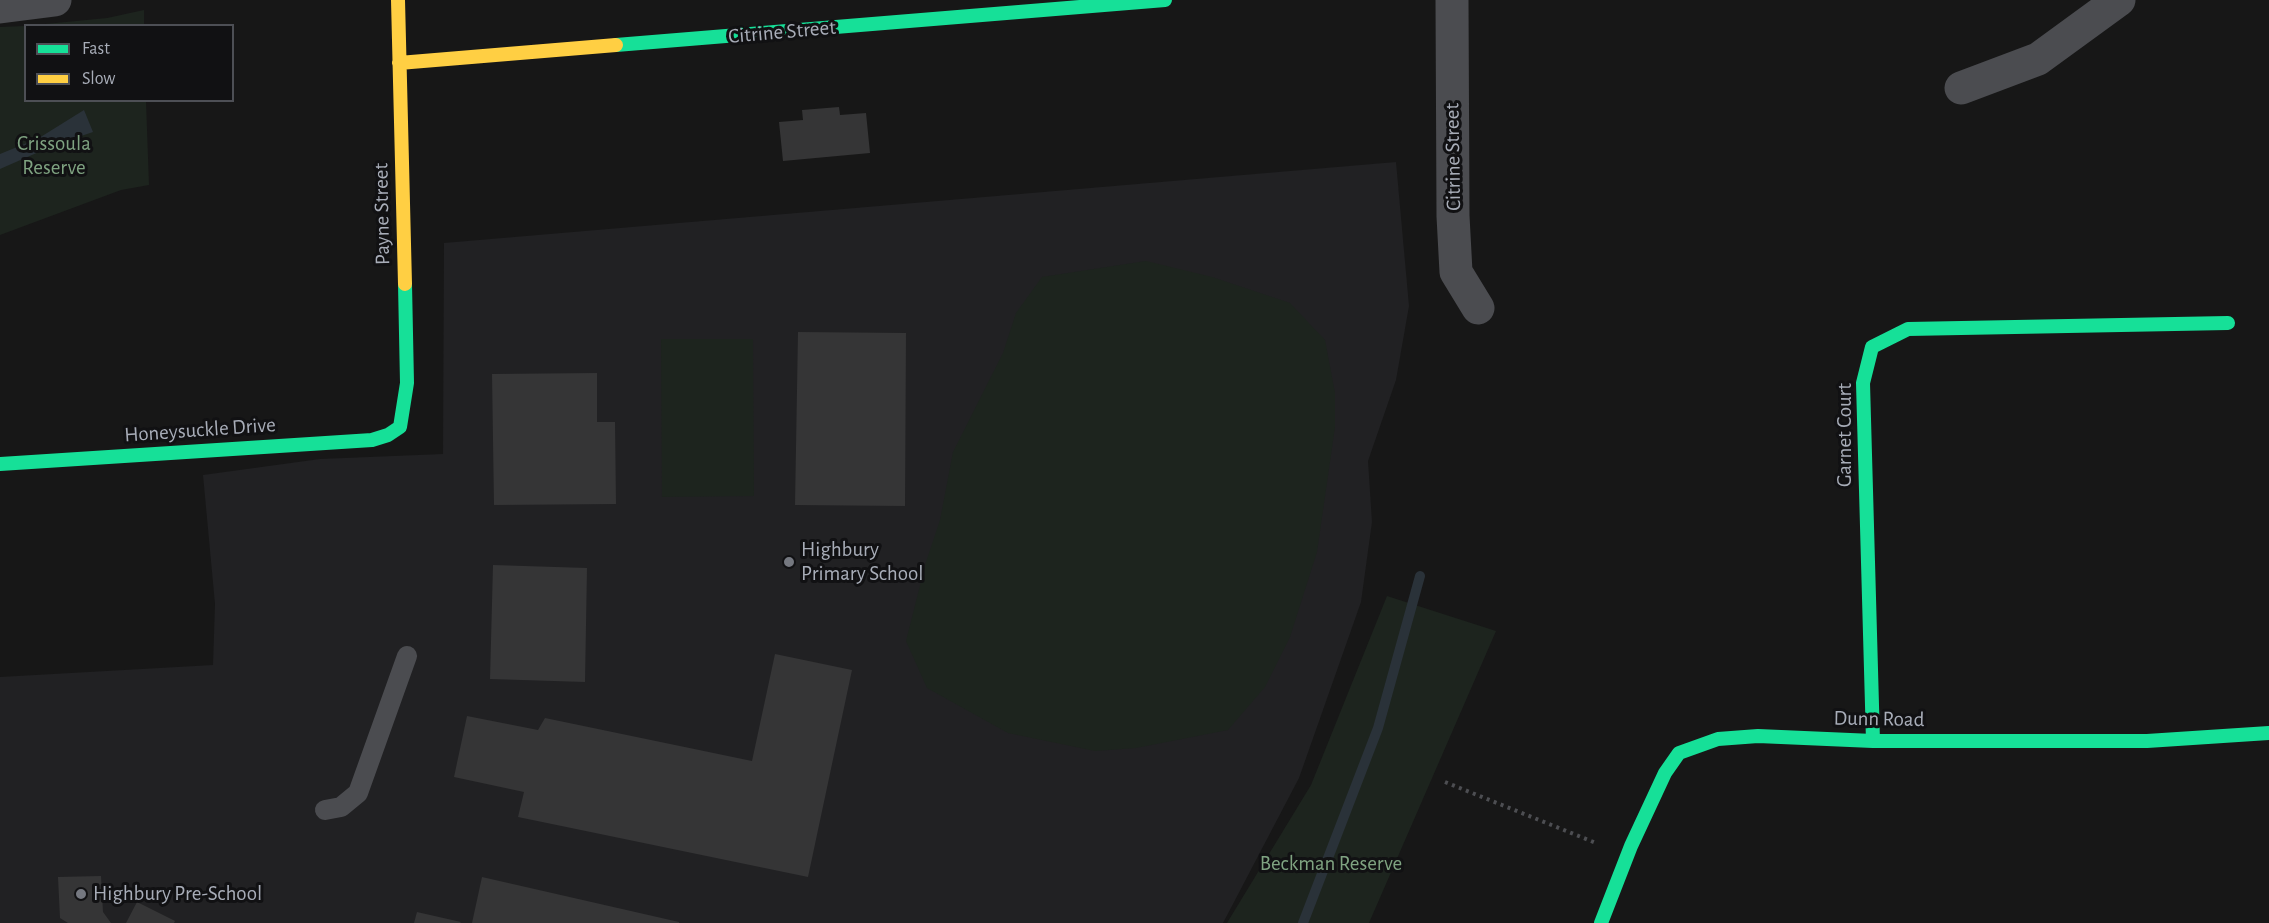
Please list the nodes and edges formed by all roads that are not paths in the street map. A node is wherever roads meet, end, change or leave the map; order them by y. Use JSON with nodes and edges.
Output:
{"nodes":[{"id":1,"x":55,"y":0,"type":"edge"},
{"id":2,"x":399,"y":0,"type":"edge"},
{"id":3,"x":1166,"y":0,"type":"edge"},
{"id":4,"x":1452,"y":0,"type":"edge"},
{"id":5,"x":2119,"y":0,"type":"edge"},
{"id":6,"x":0,"y":7,"type":"edge"},
{"id":7,"x":399,"y":63,"type":"junction"},
{"id":8,"x":1961,"y":88,"type":"dead end"},
{"id":9,"x":1478,"y":308,"type":"dead end"},
{"id":10,"x":2228,"y":323,"type":"dead end"},
{"id":11,"x":400,"y":427,"type":"joint"},
{"id":12,"x":0,"y":464,"type":"edge"},
{"id":13,"x":407,"y":656,"type":"dead end"},
{"id":14,"x":2269,"y":733,"type":"edge"},
{"id":15,"x":1873,"y":741,"type":"junction"},
{"id":16,"x":325,"y":810,"type":"dead end"},
{"id":17,"x":1600,"y":923,"type":"edge"}],
"edges":[{"from":1,"to":6,"type":"street"},
{"from":2,"to":7,"type":"street","name":"Payne Street"},
{"from":3,"to":7,"type":"street","name":"Citrine Street"},
{"from":4,"to":9,"type":"street","name":"Citrine Street"},
{"from":5,"to":8,"type":"street"},
{"from":7,"to":11,"type":"street","name":"Payne Street"},
{"from":10,"to":15,"type":"street","name":"Garnet Court"},
{"from":11,"to":12,"type":"street","name":"Honeysuckle Drive"},
{"from":13,"to":16,"type":"lane"},
{"from":14,"to":15,"type":"street","name":"Dunn Road"},
{"from":15,"to":17,"type":"street","name":"Dunn Road"}]}
